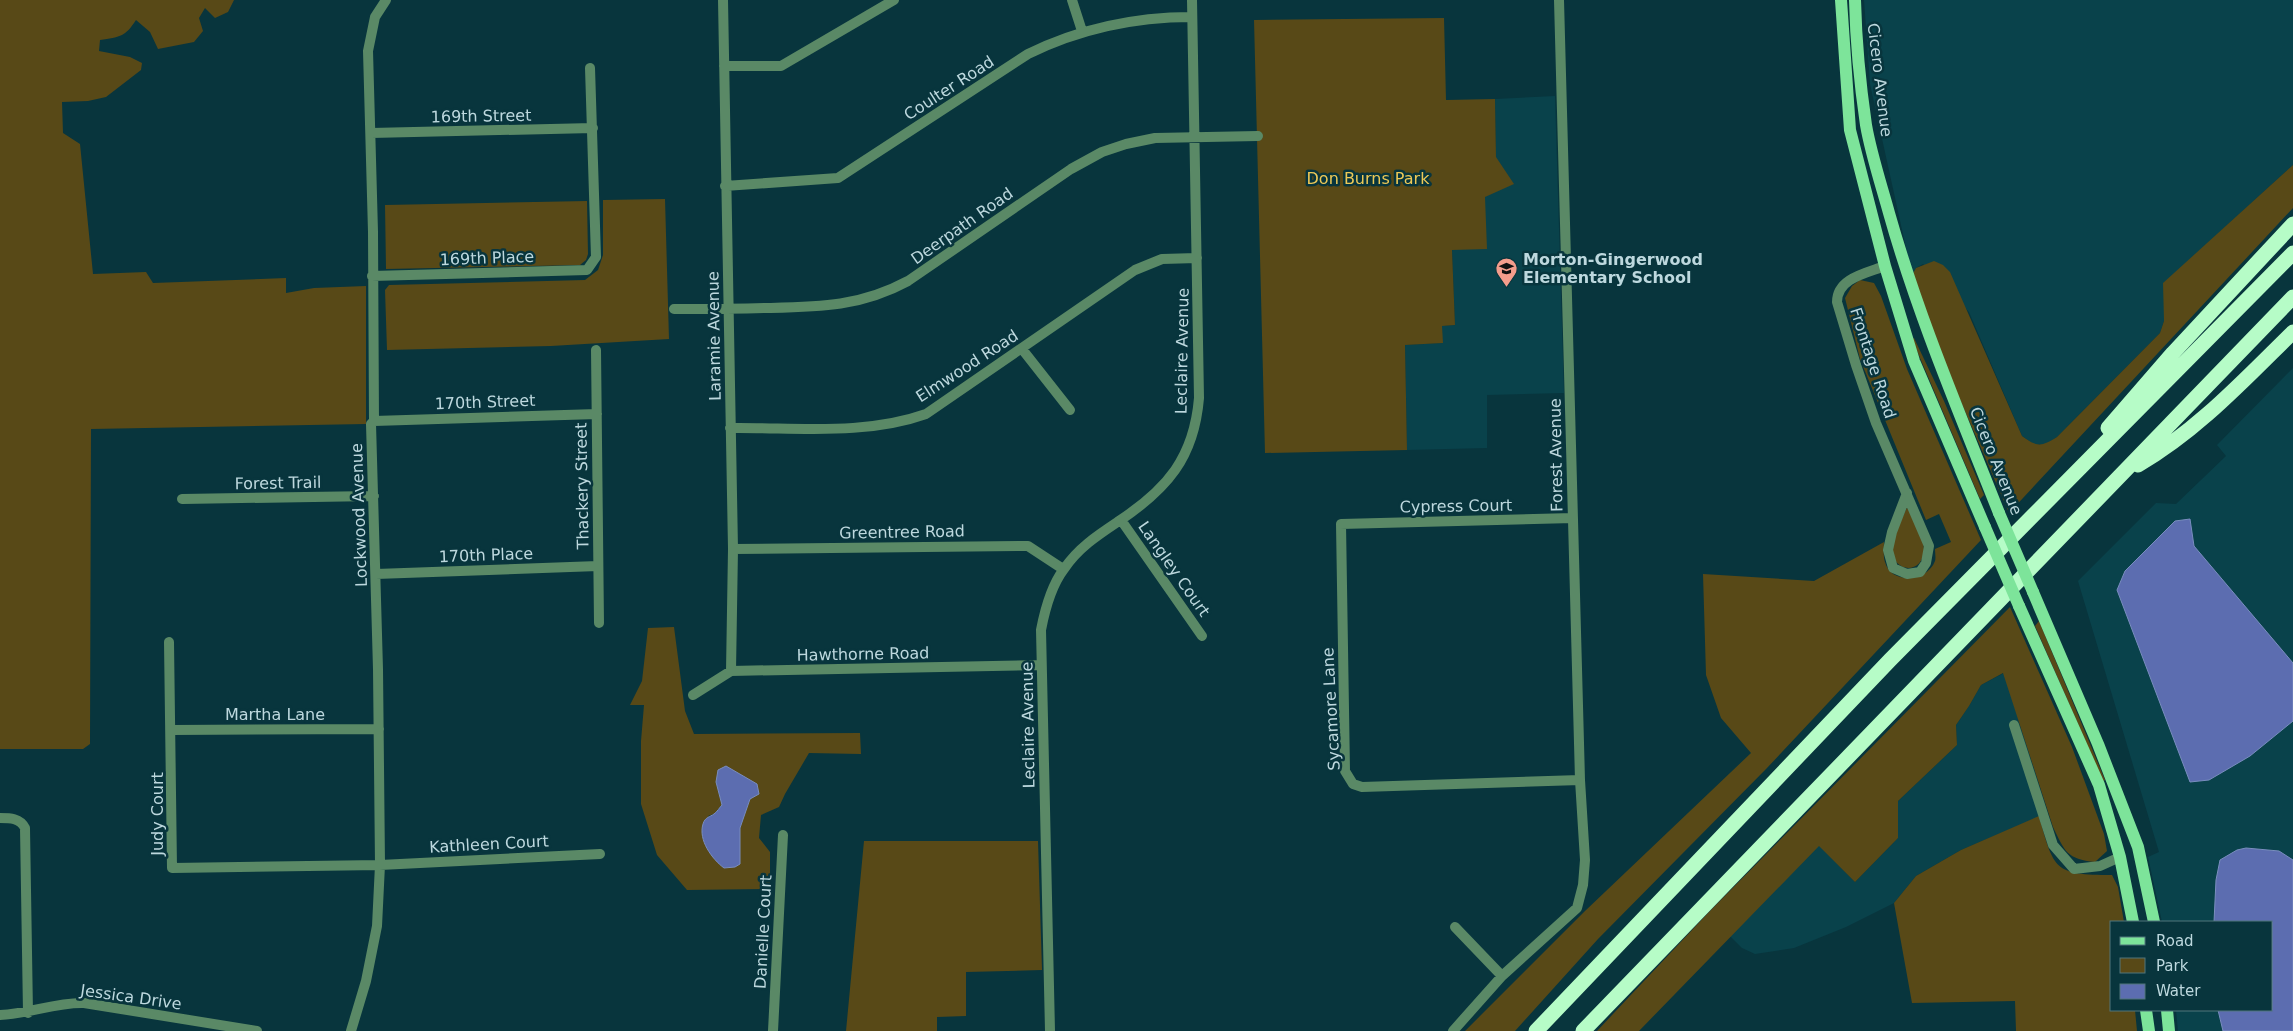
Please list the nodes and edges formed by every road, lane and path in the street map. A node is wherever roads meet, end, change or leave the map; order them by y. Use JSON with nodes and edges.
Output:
{"nodes":[{"id":1,"x":386,"y":0,"type":"edge"},
{"id":2,"x":723,"y":0,"type":"edge"},
{"id":3,"x":894,"y":0,"type":"edge"},
{"id":4,"x":1072,"y":0,"type":"edge"},
{"id":5,"x":1192,"y":0,"type":"edge"},
{"id":6,"x":1559,"y":0,"type":"edge"},
{"id":7,"x":1841,"y":0,"type":"edge"},
{"id":8,"x":1855,"y":0,"type":"edge"},
{"id":9,"x":1192,"y":17,"type":"junction"},
{"id":10,"x":1082,"y":31,"type":"junction"},
{"id":11,"x":724,"y":66,"type":"junction"},
{"id":12,"x":590,"y":68,"type":"dead end"},
{"id":13,"x":593,"y":128,"type":"junction"},
{"id":14,"x":370,"y":133,"type":"junction"},
{"id":15,"x":1258,"y":136,"type":"dead end"},
{"id":16,"x":1194,"y":137,"type":"junction"},
{"id":17,"x":725,"y":186,"type":"junction"},
{"id":18,"x":2293,"y":224,"type":"edge"},
{"id":19,"x":2293,"y":253,"type":"edge"},
{"id":20,"x":1197,"y":258,"type":"junction"},
{"id":21,"x":1902,"y":259,"type":"junction"},
{"id":22,"x":1885,"y":266,"type":"junction"},
{"id":23,"x":372,"y":276,"type":"junction"},
{"id":24,"x":2293,"y":297,"type":"edge"},
{"id":25,"x":674,"y":309,"type":"dead end"},
{"id":26,"x":729,"y":309,"type":"junction"},
{"id":27,"x":2293,"y":332,"type":"edge"},
{"id":28,"x":1022,"y":348,"type":"junction"},
{"id":29,"x":596,"y":350,"type":"dead end"},
{"id":30,"x":1070,"y":410,"type":"dead end"},
{"id":31,"x":597,"y":414,"type":"junction"},
{"id":32,"x":374,"y":421,"type":"junction"},
{"id":33,"x":730,"y":428,"type":"junction"},
{"id":34,"x":2123,"y":473,"type":"junction"},
{"id":35,"x":1907,"y":493,"type":"junction"},
{"id":36,"x":374,"y":496,"type":"junction"},
{"id":37,"x":182,"y":499,"type":"dead end"},
{"id":38,"x":1573,"y":518,"type":"junction"},
{"id":39,"x":1121,"y":520,"type":"junction"},
{"id":40,"x":1341,"y":524,"type":"joint"},
{"id":41,"x":2023,"y":526,"type":"junction"},
{"id":42,"x":733,"y":549,"type":"junction"},
{"id":43,"x":598,"y":566,"type":"junction"},
{"id":44,"x":1063,"y":569,"type":"junction"},
{"id":45,"x":376,"y":574,"type":"junction"},
{"id":46,"x":599,"y":623,"type":"dead end"},
{"id":47,"x":1202,"y":636,"type":"dead end"},
{"id":48,"x":170,"y":642,"type":"dead end"},
{"id":49,"x":1041,"y":665,"type":"junction"},
{"id":50,"x":731,"y":671,"type":"junction"},
{"id":51,"x":693,"y":695,"type":"dead end"},
{"id":52,"x":2014,"y":725,"type":"dead end"},
{"id":53,"x":379,"y":729,"type":"junction"},
{"id":54,"x":172,"y":730,"type":"junction"},
{"id":55,"x":1580,"y":780,"type":"junction"},
{"id":56,"x":0,"y":818,"type":"edge"},
{"id":57,"x":783,"y":835,"type":"dead end"},
{"id":58,"x":600,"y":854,"type":"dead end"},
{"id":59,"x":2120,"y":857,"type":"junction"},
{"id":60,"x":380,"y":865,"type":"junction"},
{"id":61,"x":2133,"y":921,"type":"edge"},
{"id":62,"x":2154,"y":921,"type":"edge"},
{"id":63,"x":1455,"y":928,"type":"dead end"},
{"id":64,"x":1502,"y":976,"type":"junction"},
{"id":65,"x":2146,"y":1011,"type":"edge"},
{"id":66,"x":2167,"y":1011,"type":"edge"},
{"id":67,"x":28,"y":1012,"type":"junction"},
{"id":68,"x":0,"y":1015,"type":"edge"},
{"id":69,"x":257,"y":1031,"type":"edge"},
{"id":70,"x":351,"y":1031,"type":"edge"},
{"id":71,"x":773,"y":1031,"type":"edge"},
{"id":72,"x":1050,"y":1031,"type":"edge"},
{"id":73,"x":1453,"y":1031,"type":"edge"},
{"id":74,"x":1536,"y":1031,"type":"edge"},
{"id":75,"x":1583,"y":1031,"type":"edge"},
{"id":76,"x":2149,"y":1031,"type":"edge"},
{"id":77,"x":2169,"y":1031,"type":"edge"}],
"edges":[{"from":1,"to":14,"type":"street","name":"Lockwood Avenue"},
{"from":2,"to":11,"type":"street","name":"Laramie Avenue"},
{"from":3,"to":11,"type":"street"},
{"from":4,"to":10,"type":"street"},
{"from":5,"to":9,"type":"street","name":"Leclaire Avenue"},
{"from":6,"to":38,"type":"street","name":"Forest Avenue"},
{"from":7,"to":22,"type":"main road","name":"Cicero Avenue"},
{"from":8,"to":21,"type":"main road","name":"Cicero Avenue"},
{"from":9,"to":10,"type":"street","name":"Coulter Road"},
{"from":9,"to":16,"type":"street","name":"Leclaire Avenue"},
{"from":10,"to":17,"type":"street","name":"Coulter Road"},
{"from":11,"to":17,"type":"street","name":"Laramie Avenue"},
{"from":12,"to":13,"type":"street"},
{"from":13,"to":14,"type":"street","name":"169th Street"},
{"from":13,"to":23,"type":"street","name":"169th Place"},
{"from":14,"to":23,"type":"street","name":"Lockwood Avenue"},
{"from":15,"to":16,"type":"street","name":"Deerpath Road"},
{"from":16,"to":20,"type":"street","name":"Leclaire Avenue"},
{"from":16,"to":26,"type":"street","name":"Deerpath Road"},
{"from":17,"to":26,"type":"street","name":"Laramie Avenue"},
{"from":18,"to":41,"type":"highway"},
{"from":19,"to":41,"type":"highway"},
{"from":20,"to":28,"type":"street","name":"Elmwood Road"},
{"from":20,"to":39,"type":"street","name":"Leclaire Avenue"},
{"from":21,"to":22,"type":"main road"},
{"from":21,"to":62,"type":"main road","name":"Cicero Avenue","bridge":true},
{"from":22,"to":35,"type":"street","name":"Frontage Road"},
{"from":22,"to":59,"type":"main road","name":"Cicero Avenue","bridge":true},
{"from":23,"to":32,"type":"street","name":"Lockwood Avenue"},
{"from":24,"to":34,"type":"highway"},
{"from":25,"to":26,"type":"street","name":"Deerpath Road"},
{"from":26,"to":33,"type":"street","name":"Laramie Avenue"},
{"from":27,"to":34,"type":"highway"},
{"from":28,"to":30,"type":"street"},
{"from":28,"to":33,"type":"street","name":"Elmwood Road"},
{"from":29,"to":31,"type":"street","name":"Thackery Street"},
{"from":31,"to":32,"type":"street","name":"170th Street"},
{"from":31,"to":43,"type":"street","name":"Thackery Street"},
{"from":32,"to":36,"type":"street","name":"Lockwood Avenue"},
{"from":33,"to":42,"type":"street","name":"Laramie Avenue"},
{"from":34,"to":75,"type":"highway"},
{"from":35,"to":35,"type":"street","name":"Frontage Road"},
{"from":36,"to":37,"type":"street","name":"Forest Trail"},
{"from":36,"to":45,"type":"street","name":"Lockwood Avenue"},
{"from":38,"to":40,"type":"street","name":"Cypress Court"},
{"from":38,"to":55,"type":"street","name":"Forest Avenue"},
{"from":39,"to":44,"type":"street","name":"Leclaire Avenue"},
{"from":39,"to":47,"type":"street","name":"Langley Court"},
{"from":40,"to":55,"type":"street","name":"Sycamore Lane"},
{"from":41,"to":74,"type":"highway"},
{"from":42,"to":44,"type":"street","name":"Greentree Road"},
{"from":42,"to":50,"type":"street","name":"Laramie Avenue"},
{"from":43,"to":45,"type":"street","name":"170th Place"},
{"from":43,"to":46,"type":"street","name":"Thackery Street"},
{"from":44,"to":49,"type":"street","name":"Leclaire Avenue"},
{"from":45,"to":53,"type":"street","name":"Lockwood Avenue"},
{"from":48,"to":54,"type":"street","name":"Judy Court"},
{"from":49,"to":50,"type":"street","name":"Hawthorne Road"},
{"from":49,"to":72,"type":"street","name":"Leclaire Avenue"},
{"from":50,"to":51,"type":"street"},
{"from":52,"to":59,"type":"street"},
{"from":53,"to":54,"type":"street","name":"Martha Lane"},
{"from":53,"to":60,"type":"street","name":"Lockwood Avenue"},
{"from":54,"to":60,"type":"street","name":"Judy Court"},
{"from":55,"to":64,"type":"street","name":"Forest Avenue"},
{"from":56,"to":67,"type":"street"},
{"from":57,"to":71,"type":"street","name":"Danielle Court"},
{"from":58,"to":60,"type":"street","name":"Kathleen Court"},
{"from":59,"to":61,"type":"main road","name":"Cicero Avenue"},
{"from":60,"to":70,"type":"street","name":"Lockwood Avenue"},
{"from":63,"to":64,"type":"street"},
{"from":64,"to":73,"type":"street"},
{"from":65,"to":76,"type":"main road"},
{"from":66,"to":77,"type":"main road"},
{"from":67,"to":68,"type":"street","name":"Jessica Drive"},
{"from":67,"to":69,"type":"street","name":"Jessica Drive"}]}
